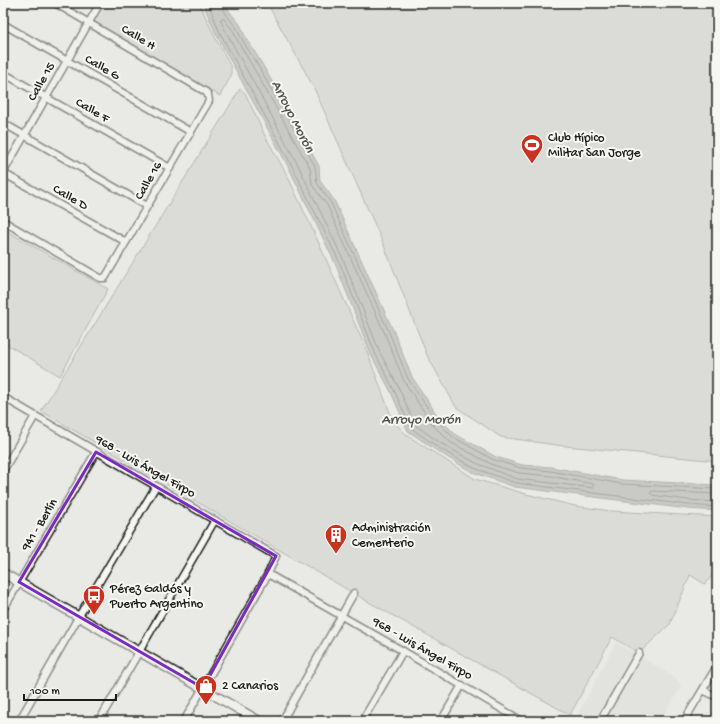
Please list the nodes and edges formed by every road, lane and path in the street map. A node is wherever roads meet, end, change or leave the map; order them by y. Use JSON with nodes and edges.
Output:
{"nodes":[{"id":1,"x":55,"y":3,"type":"edge"},
{"id":2,"x":100,"y":3,"type":"edge"},
{"id":3,"x":89,"y":22,"type":"junction"},
{"id":4,"x":3,"y":24,"type":"edge"},
{"id":5,"x":67,"y":60,"type":"junction"},
{"id":6,"x":3,"y":73,"type":"edge"},
{"id":7,"x":208,"y":95,"type":"joint"},
{"id":8,"x":46,"y":98,"type":"junction"},
{"id":9,"x":3,"y":123,"type":"edge"},
{"id":10,"x":191,"y":132,"type":"junction"},
{"id":11,"x":24,"y":136,"type":"junction"},
{"id":12,"x":170,"y":168,"type":"junction"},
{"id":13,"x":3,"y":173,"type":"edge"},
{"id":14,"x":147,"y":206,"type":"junction"},
{"id":15,"x":3,"y":221,"type":"edge"},
{"id":16,"x":126,"y":242,"type":"junction"},
{"id":17,"x":3,"y":397,"type":"edge"},
{"id":18,"x":35,"y":416,"type":"junction"},
{"id":19,"x":96,"y":452,"type":"junction"},
{"id":20,"x":3,"y":470,"type":"edge"},
{"id":21,"x":156,"y":486,"type":"junction"},
{"id":22,"x":215,"y":520,"type":"junction"},
{"id":23,"x":3,"y":573,"type":"edge"},
{"id":24,"x":268,"y":574,"type":"junction"},
{"id":25,"x":19,"y":582,"type":"junction"},
{"id":26,"x":354,"y":593,"type":"dead end"},
{"id":27,"x":3,"y":610,"type":"edge"},
{"id":28,"x":79,"y":616,"type":"junction"},
{"id":29,"x":342,"y":616,"type":"junction"},
{"id":30,"x":403,"y":651,"type":"junction"},
{"id":31,"x":139,"y":652,"type":"junction"},
{"id":32,"x":639,"y":653,"type":"dead end"},
{"id":33,"x":717,"y":666,"type":"edge"},
{"id":34,"x":462,"y":685,"type":"junction"},
{"id":35,"x":202,"y":688,"type":"junction"},
{"id":36,"x":703,"y":690,"type":"junction"},
{"id":37,"x":717,"y":697,"type":"edge"},
{"id":38,"x":19,"y":721,"type":"edge"},
{"id":39,"x":99,"y":721,"type":"edge"},
{"id":40,"x":184,"y":721,"type":"edge"},
{"id":41,"x":259,"y":721,"type":"edge"},
{"id":42,"x":282,"y":721,"type":"edge"},
{"id":43,"x":362,"y":721,"type":"edge"},
{"id":44,"x":441,"y":721,"type":"edge"},
{"id":45,"x":521,"y":721,"type":"edge"},
{"id":46,"x":600,"y":721,"type":"edge"},
{"id":47,"x":684,"y":721,"type":"edge"}],
"edges":[{"from":1,"to":3,"type":"street","name":"Calle H"},
{"from":2,"to":3,"type":"street","name":"Calle 15"},
{"from":3,"to":5,"type":"street","name":"Calle 15"},
{"from":3,"to":7,"type":"street","name":"Calle H"},
{"from":4,"to":5,"type":"street","name":"Calle G"},
{"from":5,"to":8,"type":"street","name":"Calle 15"},
{"from":5,"to":10,"type":"street","name":"Calle G"},
{"from":6,"to":8,"type":"street","name":"Calle F"},
{"from":7,"to":10,"type":"street","name":"Calle 16"},
{"from":8,"to":11,"type":"street","name":"Calle 15"},
{"from":8,"to":12,"type":"street","name":"Calle F"},
{"from":9,"to":11,"type":"street"},
{"from":10,"to":12,"type":"street","name":"Calle 16"},
{"from":11,"to":13,"type":"street","name":"Calle 15"},
{"from":11,"to":14,"type":"street"},
{"from":12,"to":14,"type":"street","name":"Calle 16"},
{"from":13,"to":16,"type":"street","name":"Calle D"},
{"from":14,"to":16,"type":"street","name":"Calle 16"},
{"from":15,"to":16,"type":"street","name":"Calle 16"},
{"from":17,"to":18,"type":"street","name":"968 - Luis Ángel Firpo"},
{"from":18,"to":19,"type":"street","name":"968 - Luis Ángel Firpo"},
{"from":18,"to":20,"type":"street"},
{"from":19,"to":21,"type":"street","name":"968 - Luis Ángel Firpo"},
{"from":19,"to":25,"type":"street","name":"941 - Berlín"},
{"from":21,"to":22,"type":"street","name":"968 - Luis Ángel Firpo"},
{"from":21,"to":28,"type":"street"},
{"from":22,"to":24,"type":"street","name":"968 - Luis Ángel Firpo"},
{"from":22,"to":31,"type":"street"},
{"from":23,"to":25,"type":"main road"},
{"from":24,"to":29,"type":"street","name":"968 - Luis Ángel Firpo"},
{"from":24,"to":35,"type":"street"},
{"from":25,"to":27,"type":"street","name":"941 - Berlín"},
{"from":25,"to":28,"type":"main road"},
{"from":26,"to":29,"type":"street"},
{"from":28,"to":31,"type":"main road"},
{"from":28,"to":38,"type":"street"},
{"from":29,"to":30,"type":"street","name":"968 - Luis Ángel Firpo"},
{"from":29,"to":42,"type":"street"},
{"from":30,"to":34,"type":"street","name":"968 - Luis Ángel Firpo"},
{"from":30,"to":43,"type":"street"},
{"from":31,"to":35,"type":"main road"},
{"from":31,"to":39,"type":"street"},
{"from":32,"to":46,"type":"street"},
{"from":33,"to":36,"type":"street"},
{"from":34,"to":44,"type":"street"},
{"from":34,"to":45,"type":"street","name":"968 - Luis Ángel Firpo"},
{"from":35,"to":40,"type":"street"},
{"from":35,"to":41,"type":"main road"},
{"from":36,"to":37,"type":"street"},
{"from":36,"to":47,"type":"street"}]}
